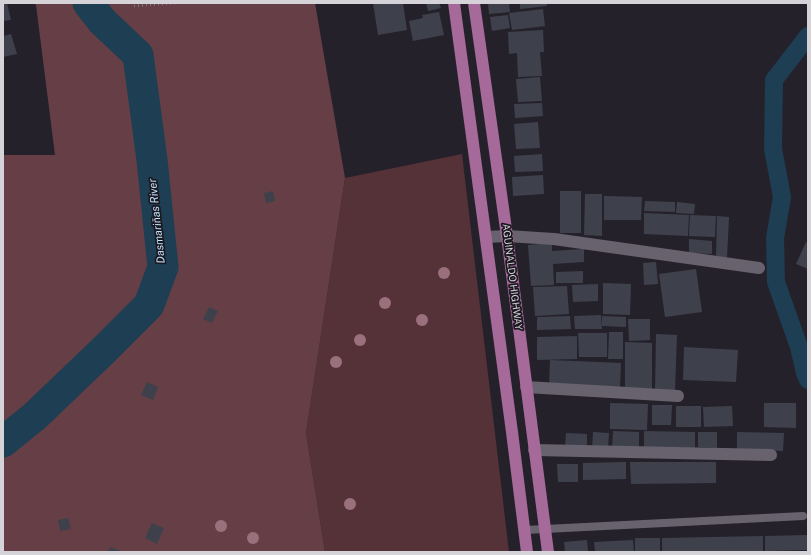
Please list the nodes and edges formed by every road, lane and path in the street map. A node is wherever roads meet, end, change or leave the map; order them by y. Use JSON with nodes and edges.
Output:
{"nodes":[{"id":1,"x":176,"y":3,"type":"edge"},
{"id":2,"x":454,"y":3,"type":"edge"},
{"id":3,"x":474,"y":3,"type":"edge"},
{"id":4,"x":134,"y":6,"type":"dead end"},
{"id":5,"x":507,"y":236,"type":"junction"},
{"id":6,"x":486,"y":237,"type":"junction"},
{"id":7,"x":759,"y":268,"type":"dead end"},
{"id":8,"x":526,"y":387,"type":"junction"},
{"id":9,"x":678,"y":396,"type":"dead end"},
{"id":10,"x":534,"y":450,"type":"junction"},
{"id":11,"x":771,"y":455,"type":"dead end"},
{"id":12,"x":803,"y":516,"type":"dead end"},
{"id":13,"x":545,"y":529,"type":"junction"},
{"id":14,"x":524,"y":530,"type":"junction"},
{"id":15,"x":527,"y":552,"type":"edge"},
{"id":16,"x":548,"y":552,"type":"edge"}],
"edges":[{"from":1,"to":4,"type":"path"},
{"from":2,"to":6,"type":"main road","name":"AGUINALDO HIGHWAY"},
{"from":3,"to":5,"type":"main road","name":"AGUINALDO HIGHWAY"},
{"from":5,"to":6,"type":"street"},
{"from":5,"to":7,"type":"street"},
{"from":5,"to":8,"type":"main road","name":"AGUINALDO HIGHWAY"},
{"from":6,"to":14,"type":"main road","name":"AGUINALDO HIGHWAY"},
{"from":8,"to":9,"type":"street"},
{"from":8,"to":10,"type":"main road","name":"AGUINALDO HIGHWAY"},
{"from":10,"to":11,"type":"street"},
{"from":10,"to":13,"type":"main road","name":"AGUINALDO HIGHWAY"},
{"from":12,"to":13,"type":"lane"},
{"from":13,"to":14,"type":"lane"},
{"from":13,"to":16,"type":"main road","name":"AGUINALDO HIGHWAY"},
{"from":14,"to":15,"type":"main road","name":"AGUINALDO HIGHWAY"}]}
